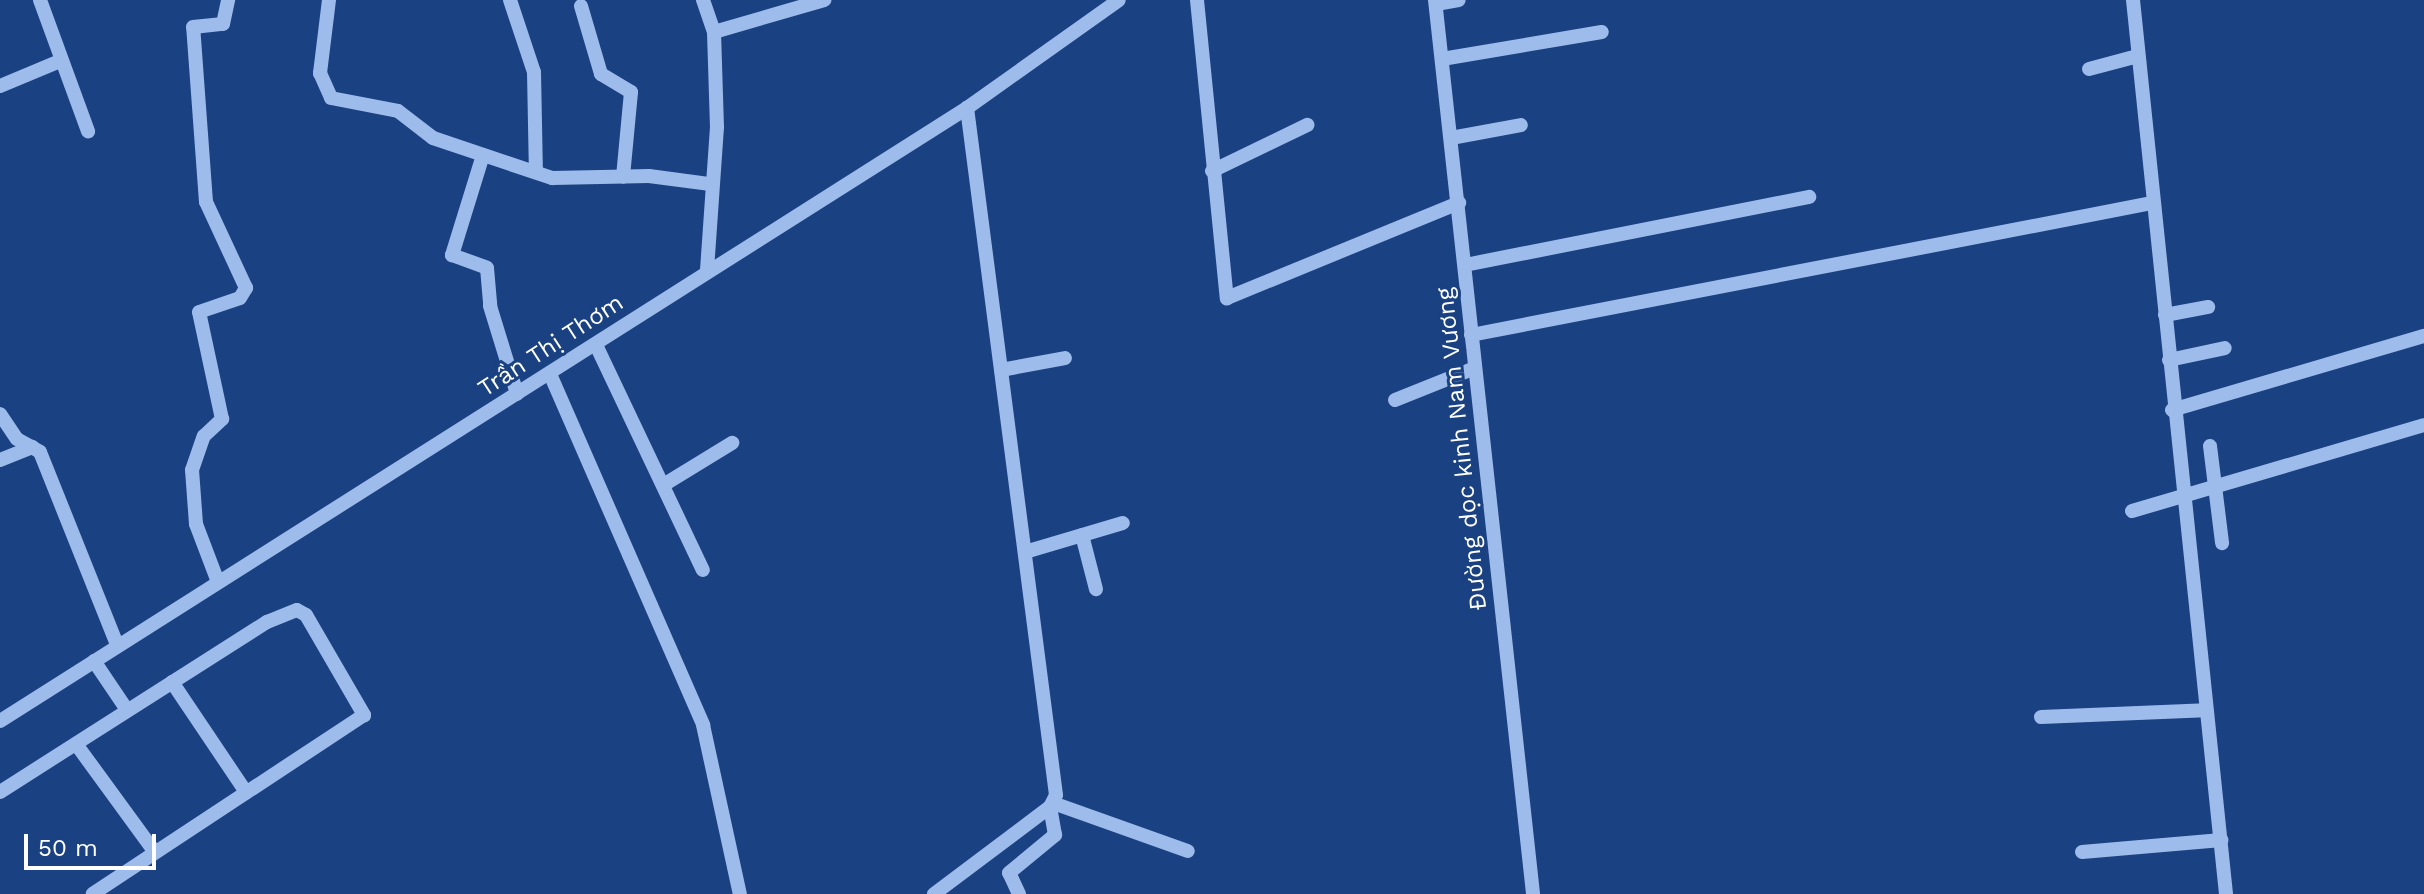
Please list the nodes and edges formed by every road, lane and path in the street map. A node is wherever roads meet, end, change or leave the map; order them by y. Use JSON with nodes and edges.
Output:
{"nodes":[{"id":1,"x":40,"y":0,"type":"edge"},
{"id":2,"x":228,"y":0,"type":"edge"},
{"id":3,"x":329,"y":0,"type":"edge"},
{"id":4,"x":510,"y":0,"type":"edge"},
{"id":5,"x":703,"y":0,"type":"edge"},
{"id":6,"x":824,"y":0,"type":"edge"},
{"id":7,"x":1119,"y":0,"type":"edge"},
{"id":8,"x":1197,"y":0,"type":"edge"},
{"id":9,"x":1459,"y":0,"type":"edge"},
{"id":10,"x":2133,"y":0,"type":"edge"},
{"id":11,"x":1435,"y":2,"type":"edge"},
{"id":12,"x":581,"y":6,"type":"dead end"},
{"id":13,"x":714,"y":32,"type":"junction"},
{"id":14,"x":1602,"y":32,"type":"dead end"},
{"id":15,"x":2138,"y":56,"type":"junction"},
{"id":16,"x":1442,"y":59,"type":"junction"},
{"id":17,"x":60,"y":61,"type":"junction"},
{"id":18,"x":2089,"y":69,"type":"dead end"},
{"id":19,"x":0,"y":86,"type":"edge"},
{"id":20,"x":967,"y":108,"type":"junction"},
{"id":21,"x":1307,"y":125,"type":"dead end"},
{"id":22,"x":1521,"y":125,"type":"dead end"},
{"id":23,"x":88,"y":131,"type":"dead end"},
{"id":24,"x":1451,"y":138,"type":"junction"},
{"id":25,"x":483,"y":155,"type":"junction"},
{"id":26,"x":1212,"y":171,"type":"junction"},
{"id":27,"x":536,"y":172,"type":"junction"},
{"id":28,"x":623,"y":177,"type":"junction"},
{"id":29,"x":710,"y":184,"type":"junction"},
{"id":30,"x":1809,"y":197,"type":"dead end"},
{"id":31,"x":1459,"y":203,"type":"junction"},
{"id":32,"x":2152,"y":203,"type":"junction"},
{"id":33,"x":1465,"y":265,"type":"junction"},
{"id":34,"x":707,"y":271,"type":"junction"},
{"id":35,"x":2208,"y":307,"type":"dead end"},
{"id":36,"x":2165,"y":315,"type":"junction"},
{"id":37,"x":1471,"y":335,"type":"junction"},
{"id":38,"x":2424,"y":336,"type":"edge"},
{"id":39,"x":596,"y":345,"type":"junction"},
{"id":40,"x":2225,"y":348,"type":"dead end"},
{"id":41,"x":1065,"y":358,"type":"dead end"},
{"id":42,"x":2169,"y":360,"type":"junction"},
{"id":43,"x":1475,"y":368,"type":"junction"},
{"id":44,"x":1001,"y":370,"type":"junction"},
{"id":45,"x":550,"y":374,"type":"junction"},
{"id":46,"x":517,"y":394,"type":"junction"},
{"id":47,"x":1395,"y":400,"type":"dead end"},
{"id":48,"x":2172,"y":410,"type":"junction"},
{"id":49,"x":0,"y":414,"type":"edge"},
{"id":50,"x":2424,"y":425,"type":"edge"},
{"id":51,"x":732,"y":443,"type":"dead end"},
{"id":52,"x":2210,"y":446,"type":"dead end"},
{"id":53,"x":33,"y":447,"type":"junction"},
{"id":54,"x":0,"y":460,"type":"edge"},
{"id":55,"x":665,"y":484,"type":"junction"},
{"id":56,"x":2216,"y":487,"type":"junction"},
{"id":57,"x":2181,"y":498,"type":"junction"},
{"id":58,"x":2132,"y":511,"type":"dead end"},
{"id":59,"x":1123,"y":523,"type":"dead end"},
{"id":60,"x":1082,"y":535,"type":"junction"},
{"id":61,"x":2222,"y":543,"type":"dead end"},
{"id":62,"x":1025,"y":552,"type":"junction"},
{"id":63,"x":703,"y":570,"type":"dead end"},
{"id":64,"x":218,"y":582,"type":"junction"},
{"id":65,"x":1096,"y":589,"type":"dead end"},
{"id":66,"x":117,"y":645,"type":"junction"},
{"id":67,"x":96,"y":664,"type":"junction"},
{"id":68,"x":172,"y":682,"type":"junction"},
{"id":69,"x":124,"y":706,"type":"junction"},
{"id":70,"x":2205,"y":710,"type":"junction"},
{"id":71,"x":2041,"y":717,"type":"dead end"},
{"id":72,"x":0,"y":721,"type":"edge"},
{"id":73,"x":76,"y":744,"type":"junction"},
{"id":74,"x":0,"y":792,"type":"edge"},
{"id":75,"x":246,"y":792,"type":"junction"},
{"id":76,"x":1052,"y":805,"type":"junction"},
{"id":77,"x":2221,"y":840,"type":"junction"},
{"id":78,"x":154,"y":851,"type":"junction"},
{"id":79,"x":1188,"y":851,"type":"dead end"},
{"id":80,"x":2082,"y":852,"type":"dead end"},
{"id":81,"x":93,"y":894,"type":"edge"},
{"id":82,"x":740,"y":894,"type":"edge"},
{"id":83,"x":934,"y":894,"type":"edge"},
{"id":84,"x":1019,"y":894,"type":"edge"},
{"id":85,"x":1533,"y":894,"type":"edge"},
{"id":86,"x":2226,"y":894,"type":"edge"}],
"edges":[{"from":1,"to":17,"type":"street"},
{"from":2,"to":64,"type":"street"},
{"from":3,"to":25,"type":"street"},
{"from":4,"to":27,"type":"street"},
{"from":5,"to":13,"type":"street"},
{"from":6,"to":13,"type":"street"},
{"from":7,"to":20,"type":"street","name":"Trần Thị Thơm"},
{"from":8,"to":26,"type":"street"},
{"from":9,"to":11,"type":"street"},
{"from":10,"to":15,"type":"street"},
{"from":11,"to":16,"type":"street","name":"Đường dọc kinh Nam Vương"},
{"from":12,"to":28,"type":"street"},
{"from":13,"to":29,"type":"street"},
{"from":14,"to":16,"type":"street"},
{"from":15,"to":18,"type":"street"},
{"from":15,"to":32,"type":"street"},
{"from":16,"to":24,"type":"street","name":"Đường dọc kinh Nam Vương"},
{"from":17,"to":19,"type":"street"},
{"from":17,"to":23,"type":"street"},
{"from":20,"to":34,"type":"street","name":"Trần Thị Thơm"},
{"from":20,"to":44,"type":"street"},
{"from":21,"to":26,"type":"street"},
{"from":22,"to":24,"type":"street"},
{"from":24,"to":31,"type":"street","name":"Đường dọc kinh Nam Vương"},
{"from":25,"to":27,"type":"street"},
{"from":25,"to":46,"type":"street"},
{"from":26,"to":31,"type":"street"},
{"from":27,"to":28,"type":"street"},
{"from":28,"to":29,"type":"street"},
{"from":29,"to":34,"type":"street"},
{"from":30,"to":33,"type":"street"},
{"from":31,"to":33,"type":"street","name":"Đường dọc kinh Nam Vương"},
{"from":32,"to":36,"type":"street"},
{"from":32,"to":37,"type":"street"},
{"from":33,"to":37,"type":"street","name":"Đường dọc kinh Nam Vương"},
{"from":34,"to":39,"type":"street","name":"Trần Thị Thơm"},
{"from":35,"to":36,"type":"street"},
{"from":36,"to":42,"type":"street"},
{"from":37,"to":43,"type":"street","name":"Đường dọc kinh Nam Vương"},
{"from":38,"to":48,"type":"street"},
{"from":39,"to":45,"type":"street","name":"Trần Thị Thơm"},
{"from":39,"to":55,"type":"street"},
{"from":40,"to":42,"type":"street"},
{"from":41,"to":44,"type":"street"},
{"from":42,"to":48,"type":"street"},
{"from":43,"to":47,"type":"street"},
{"from":43,"to":85,"type":"street","name":"Đường dọc kinh Nam Vương"},
{"from":44,"to":62,"type":"street"},
{"from":45,"to":46,"type":"street","name":"Trần Thị Thơm"},
{"from":45,"to":82,"type":"street"},
{"from":46,"to":64,"type":"street","name":"Trần Thị Thơm"},
{"from":48,"to":57,"type":"street"},
{"from":49,"to":53,"type":"street"},
{"from":50,"to":56,"type":"street"},
{"from":51,"to":55,"type":"street"},
{"from":52,"to":56,"type":"street"},
{"from":53,"to":54,"type":"street"},
{"from":53,"to":66,"type":"street"},
{"from":55,"to":63,"type":"street"},
{"from":56,"to":57,"type":"street"},
{"from":56,"to":61,"type":"street"},
{"from":57,"to":58,"type":"street"},
{"from":57,"to":70,"type":"street"},
{"from":59,"to":60,"type":"street"},
{"from":60,"to":62,"type":"street"},
{"from":60,"to":65,"type":"street"},
{"from":62,"to":76,"type":"street"},
{"from":64,"to":66,"type":"street","name":"Trần Thị Thơm"},
{"from":66,"to":67,"type":"street","name":"Trần Thị Thơm"},
{"from":67,"to":69,"type":"street"},
{"from":67,"to":72,"type":"street","name":"Trần Thị Thơm"},
{"from":68,"to":69,"type":"street"},
{"from":68,"to":75,"type":"street"},
{"from":68,"to":75,"type":"street"},
{"from":69,"to":73,"type":"street"},
{"from":70,"to":71,"type":"street"},
{"from":70,"to":77,"type":"street"},
{"from":73,"to":74,"type":"street"},
{"from":73,"to":78,"type":"street"},
{"from":75,"to":78,"type":"street"},
{"from":76,"to":79,"type":"street"},
{"from":76,"to":83,"type":"street"},
{"from":76,"to":84,"type":"street"},
{"from":77,"to":80,"type":"street"},
{"from":77,"to":86,"type":"street"},
{"from":78,"to":81,"type":"street"}]}
